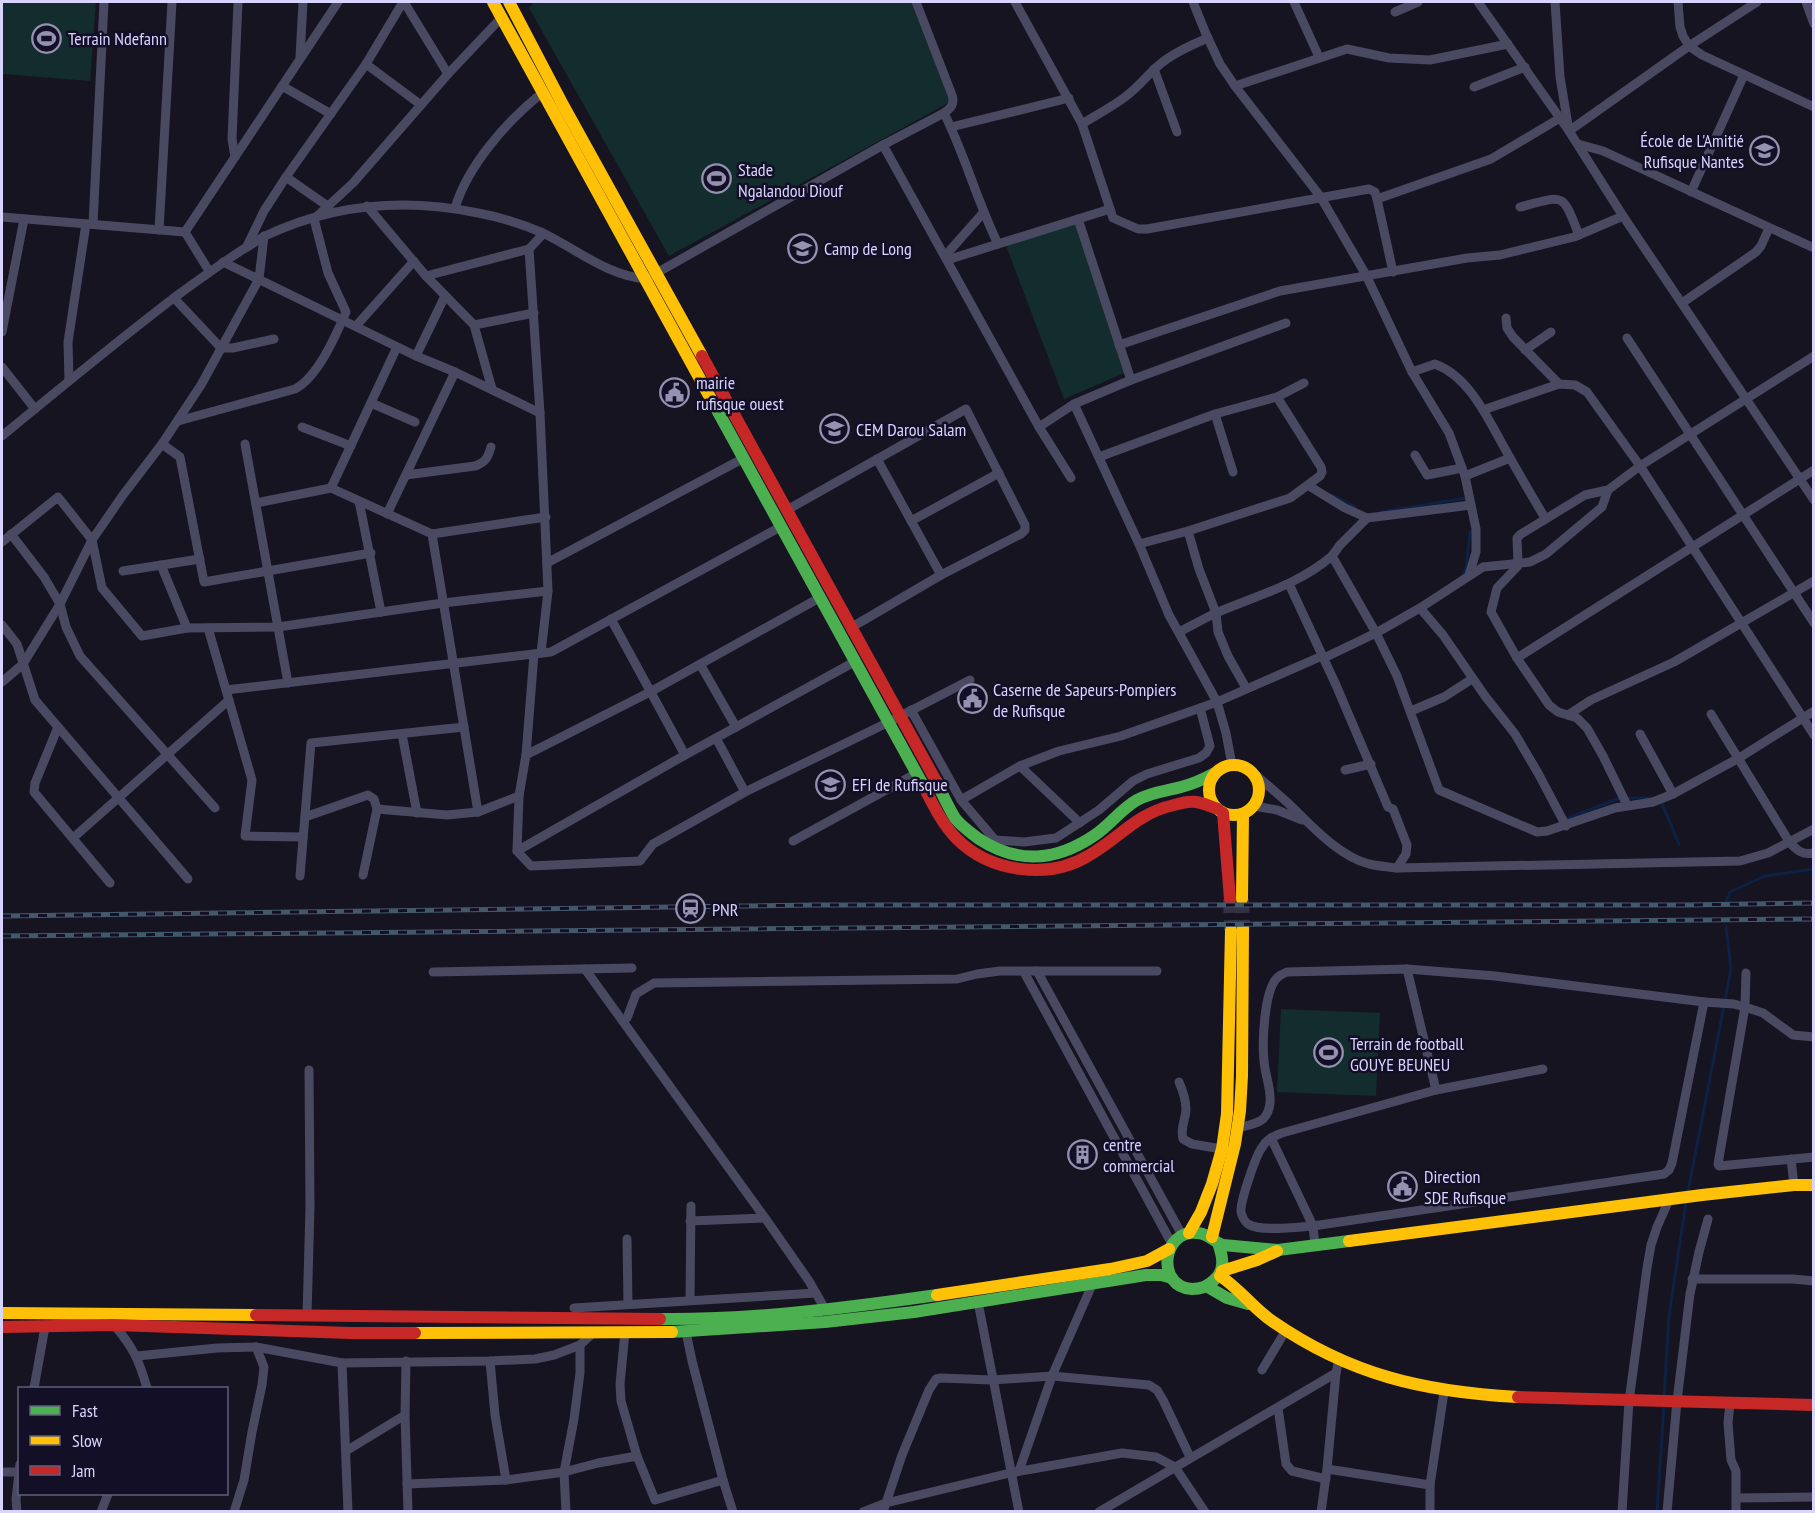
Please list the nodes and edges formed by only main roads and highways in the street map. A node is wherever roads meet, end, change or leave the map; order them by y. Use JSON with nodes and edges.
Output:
{"nodes":[{"id":1,"x":493,"y":2,"type":"edge"},
{"id":2,"x":509,"y":2,"type":"edge"},
{"id":3,"x":651,"y":276,"type":"junction"},
{"id":4,"x":894,"y":719,"type":"junction"},
{"id":5,"x":1215,"y":773,"type":"junction"},
{"id":6,"x":1221,"y":811,"type":"junction"},
{"id":7,"x":1243,"y":814,"type":"junction"},
{"id":8,"x":1814,"y":1185,"type":"edge"},
{"id":9,"x":1186,"y":1234,"type":"junction"},
{"id":10,"x":1215,"y":1240,"type":"junction"},
{"id":11,"x":1170,"y":1247,"type":"junction"},
{"id":12,"x":1278,"y":1250,"type":"junction"},
{"id":13,"x":1221,"y":1273,"type":"junction"},
{"id":14,"x":1172,"y":1278,"type":"junction"},
{"id":15,"x":1208,"y":1287,"type":"junction"},
{"id":16,"x":1250,"y":1304,"type":"junction"},
{"id":17,"x":2,"y":1313,"type":"edge"},
{"id":18,"x":2,"y":1327,"type":"edge"},
{"id":19,"x":1814,"y":1405,"type":"edge"}],
"edges":[{"from":1,"to":3,"type":"main road"},
{"from":2,"to":3,"type":"main road"},
{"from":3,"to":4,"type":"main road"},
{"from":3,"to":4,"type":"main road"},
{"from":4,"to":5,"type":"main road"},
{"from":4,"to":6,"type":"main road"},
{"from":5,"to":6,"type":"main road"},
{"from":5,"to":7,"type":"main road"},
{"from":6,"to":7,"type":"main road"},
{"from":6,"to":7,"type":"main road"},
{"from":8,"to":12,"type":"main road"},
{"from":9,"to":10,"type":"main road"},
{"from":9,"to":10,"type":"main road"},
{"from":9,"to":11,"type":"main road"},
{"from":10,"to":12,"type":"main road"},
{"from":10,"to":13,"type":"main road"},
{"from":11,"to":14,"type":"main road"},
{"from":11,"to":17,"type":"main road"},
{"from":12,"to":13,"type":"main road"},
{"from":13,"to":15,"type":"main road"},
{"from":13,"to":16,"type":"main road"},
{"from":14,"to":15,"type":"main road"},
{"from":14,"to":18,"type":"main road"},
{"from":15,"to":16,"type":"main road"},
{"from":16,"to":19,"type":"main road"}]}
